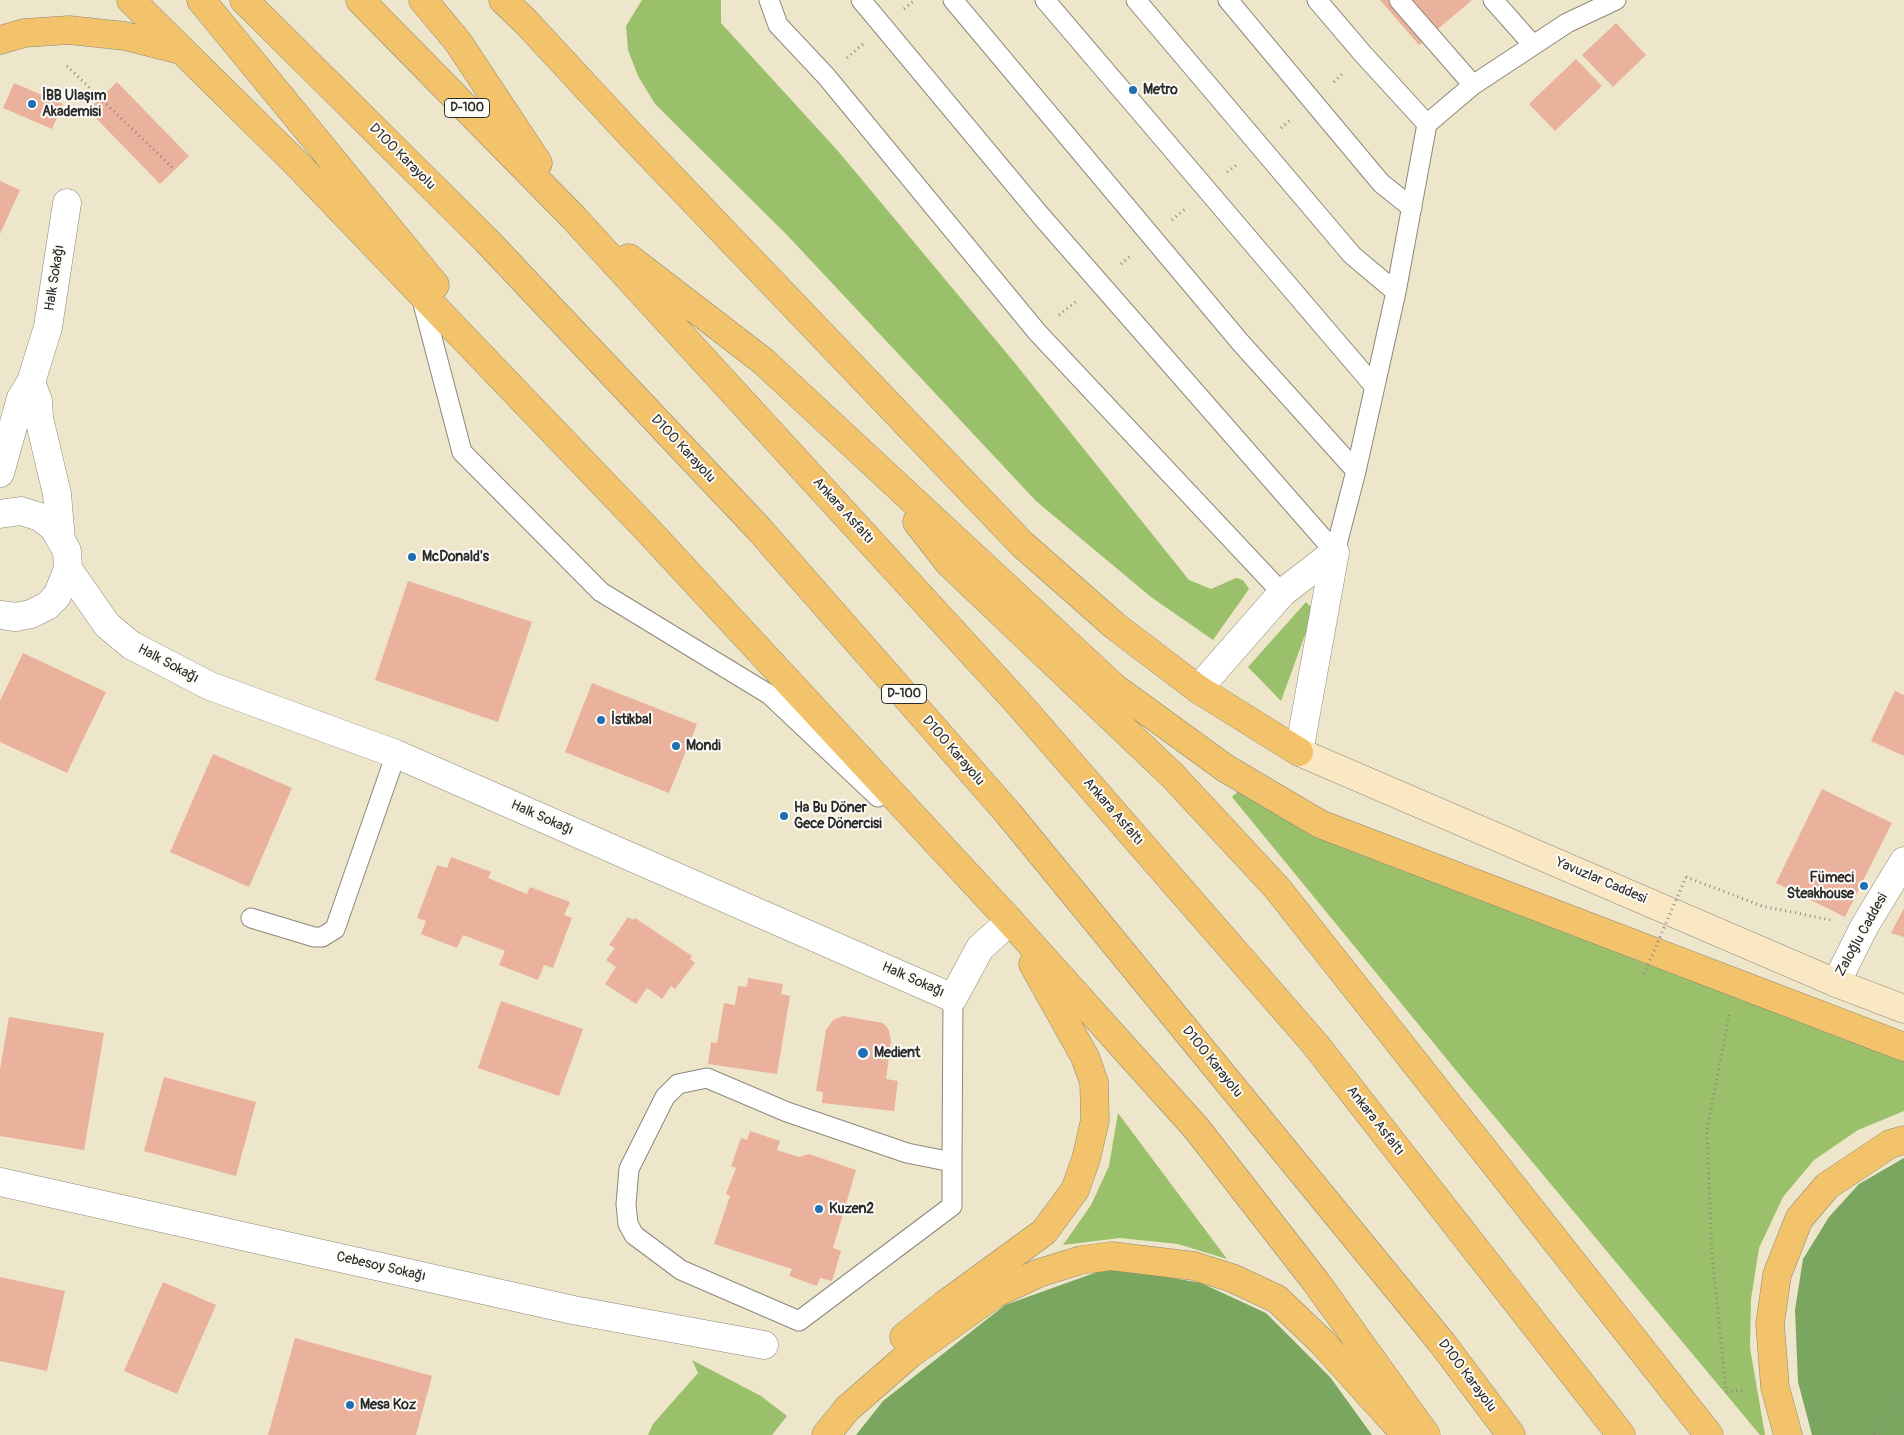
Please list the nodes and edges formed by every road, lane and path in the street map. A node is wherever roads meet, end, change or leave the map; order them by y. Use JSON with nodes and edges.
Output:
{"nodes":[{"id":1,"x":131,"y":0,"type":"edge"},
{"id":2,"x":201,"y":0,"type":"edge"},
{"id":3,"x":244,"y":0,"type":"edge"},
{"id":4,"x":360,"y":0,"type":"edge"},
{"id":5,"x":415,"y":0,"type":"edge"},
{"id":6,"x":423,"y":0,"type":"edge"},
{"id":7,"x":503,"y":0,"type":"edge"},
{"id":8,"x":769,"y":0,"type":"edge"},
{"id":9,"x":861,"y":0,"type":"edge"},
{"id":10,"x":953,"y":0,"type":"edge"},
{"id":11,"x":1045,"y":0,"type":"edge"},
{"id":12,"x":1136,"y":0,"type":"edge"},
{"id":13,"x":1228,"y":0,"type":"edge"},
{"id":14,"x":1317,"y":0,"type":"edge"},
{"id":15,"x":1399,"y":0,"type":"edge"},
{"id":16,"x":1493,"y":0,"type":"edge"},
{"id":17,"x":1616,"y":0,"type":"edge"},
{"id":18,"x":1587,"y":5,"type":"edge"},
{"id":19,"x":0,"y":40,"type":"edge"},
{"id":20,"x":458,"y":42,"type":"junction"},
{"id":21,"x":1533,"y":45,"type":"junction"},
{"id":22,"x":181,"y":50,"type":"junction"},
{"id":23,"x":67,"y":66,"type":"dead end"},
{"id":24,"x":1472,"y":85,"type":"junction"},
{"id":25,"x":1427,"y":124,"type":"junction"},
{"id":26,"x":175,"y":170,"type":"dead end"},
{"id":27,"x":67,"y":203,"type":"dead end"},
{"id":28,"x":1412,"y":208,"type":"junction"},
{"id":29,"x":574,"y":217,"type":"junction"},
{"id":30,"x":1396,"y":292,"type":"junction"},
{"id":31,"x":420,"y":293,"type":"junction"},
{"id":32,"x":31,"y":382,"type":"junction"},
{"id":33,"x":1375,"y":387,"type":"junction"},
{"id":34,"x":569,"y":447,"type":"junction"},
{"id":35,"x":870,"y":462,"type":"junction"},
{"id":36,"x":1356,"y":471,"type":"junction"},
{"id":37,"x":0,"y":474,"type":"edge"},
{"id":38,"x":0,"y":514,"type":"edge"},
{"id":39,"x":61,"y":540,"type":"junction"},
{"id":40,"x":1335,"y":552,"type":"junction"},
{"id":41,"x":68,"y":569,"type":"junction"},
{"id":42,"x":1282,"y":593,"type":"junction"},
{"id":43,"x":0,"y":615,"type":"edge"},
{"id":44,"x":1198,"y":689,"type":"junction"},
{"id":45,"x":1299,"y":752,"type":"junction"},
{"id":46,"x":396,"y":754,"type":"junction"},
{"id":47,"x":1904,"y":861,"type":"edge"},
{"id":48,"x":251,"y":918,"type":"dead end"},
{"id":49,"x":1010,"y":921,"type":"junction"},
{"id":50,"x":1864,"y":927,"type":"junction"},
{"id":51,"x":1644,"y":974,"type":"dead end"},
{"id":52,"x":1836,"y":983,"type":"junction"},
{"id":53,"x":953,"y":998,"type":"junction"},
{"id":54,"x":1730,"y":1006,"type":"dead end"},
{"id":55,"x":1904,"y":1009,"type":"edge"},
{"id":56,"x":1904,"y":1047,"type":"edge"},
{"id":57,"x":1904,"y":1140,"type":"edge"},
{"id":58,"x":952,"y":1162,"type":"junction"},
{"id":59,"x":0,"y":1182,"type":"edge"},
{"id":60,"x":764,"y":1345,"type":"dead end"},
{"id":61,"x":1726,"y":1392,"type":"dead end"},
{"id":62,"x":1904,"y":1392,"type":"edge"},
{"id":63,"x":805,"y":1435,"type":"edge"},
{"id":64,"x":826,"y":1435,"type":"edge"},
{"id":65,"x":1406,"y":1435,"type":"edge"},
{"id":66,"x":1426,"y":1435,"type":"edge"},
{"id":67,"x":1511,"y":1435,"type":"edge"},
{"id":68,"x":1621,"y":1435,"type":"edge"},
{"id":69,"x":1709,"y":1435,"type":"edge"},
{"id":70,"x":1788,"y":1435,"type":"edge"},
{"id":71,"x":1874,"y":1435,"type":"edge"}],
"edges":[{"from":1,"to":22,"type":"highway"},
{"from":2,"to":34,"type":"highway"},
{"from":3,"to":67,"type":"highway","name":"D100 Karayolu","number":"D-100"},
{"from":4,"to":29,"type":"highway","number":"D-100"},
{"from":5,"to":20,"type":"highway"},
{"from":6,"to":20,"type":"highway"},
{"from":7,"to":44,"type":"highway"},
{"from":8,"to":42,"type":"lane"},
{"from":9,"to":40,"type":"lane"},
{"from":10,"to":36,"type":"lane"},
{"from":11,"to":33,"type":"lane"},
{"from":12,"to":30,"type":"lane"},
{"from":13,"to":28,"type":"lane"},
{"from":14,"to":25,"type":"lane"},
{"from":15,"to":24,"type":"lane"},
{"from":16,"to":21,"type":"lane"},
{"from":17,"to":18,"type":"lane"},
{"from":18,"to":21,"type":"lane"},
{"from":19,"to":22,"type":"highway"},
{"from":20,"to":29,"type":"highway"},
{"from":21,"to":24,"type":"lane"},
{"from":22,"to":31,"type":"highway"},
{"from":23,"to":26,"type":"path"},
{"from":24,"to":25,"type":"lane"},
{"from":25,"to":28,"type":"lane"},
{"from":27,"to":32,"type":"street","name":"Halk Sokağı"},
{"from":28,"to":30,"type":"lane"},
{"from":29,"to":35,"type":"highway"},
{"from":29,"to":68,"type":"highway","name":"Ankara Asfaltı","number":"D-100"},
{"from":30,"to":33,"type":"lane"},
{"from":31,"to":34,"type":"highway"},
{"from":31,"to":49,"type":"lane"},
{"from":32,"to":37,"type":"street","name":"Halk Sokağı"},
{"from":32,"to":39,"type":"street"},
{"from":33,"to":36,"type":"lane"},
{"from":34,"to":49,"type":"highway"},
{"from":35,"to":56,"type":"highway"},
{"from":35,"to":69,"type":"highway"},
{"from":36,"to":40,"type":"lane"},
{"from":38,"to":39,"type":"street"},
{"from":39,"to":41,"type":"street"},
{"from":40,"to":42,"type":"street"},
{"from":40,"to":45,"type":"street"},
{"from":41,"to":43,"type":"street"},
{"from":41,"to":46,"type":"street","name":"Halk Sokağı"},
{"from":42,"to":44,"type":"street"},
{"from":44,"to":45,"type":"highway"},
{"from":45,"to":52,"type":"main road","name":"Yavuzlar Caddesi"},
{"from":46,"to":48,"type":"lane"},
{"from":46,"to":53,"type":"street","name":"Halk Sokağı"},
{"from":47,"to":50,"type":"street","name":"Zaloğlu Caddesi"},
{"from":49,"to":53,"type":"street","name":"Halk Sokağı"},
{"from":49,"to":63,"type":"highway"},
{"from":49,"to":66,"type":"highway"},
{"from":50,"to":51,"type":"path","bridge":true},
{"from":50,"to":52,"type":"street","name":"Zaloğlu Caddesi"},
{"from":52,"to":55,"type":"main road","name":"Yavuzlar Caddesi"},
{"from":53,"to":58,"type":"lane"},
{"from":54,"to":61,"type":"path"},
{"from":57,"to":70,"type":"highway"},
{"from":58,"to":58,"type":"lane"},
{"from":59,"to":60,"type":"street","name":"Cebesoy Sokağı"},
{"from":62,"to":71,"type":"path"},
{"from":64,"to":65,"type":"highway"}]}
